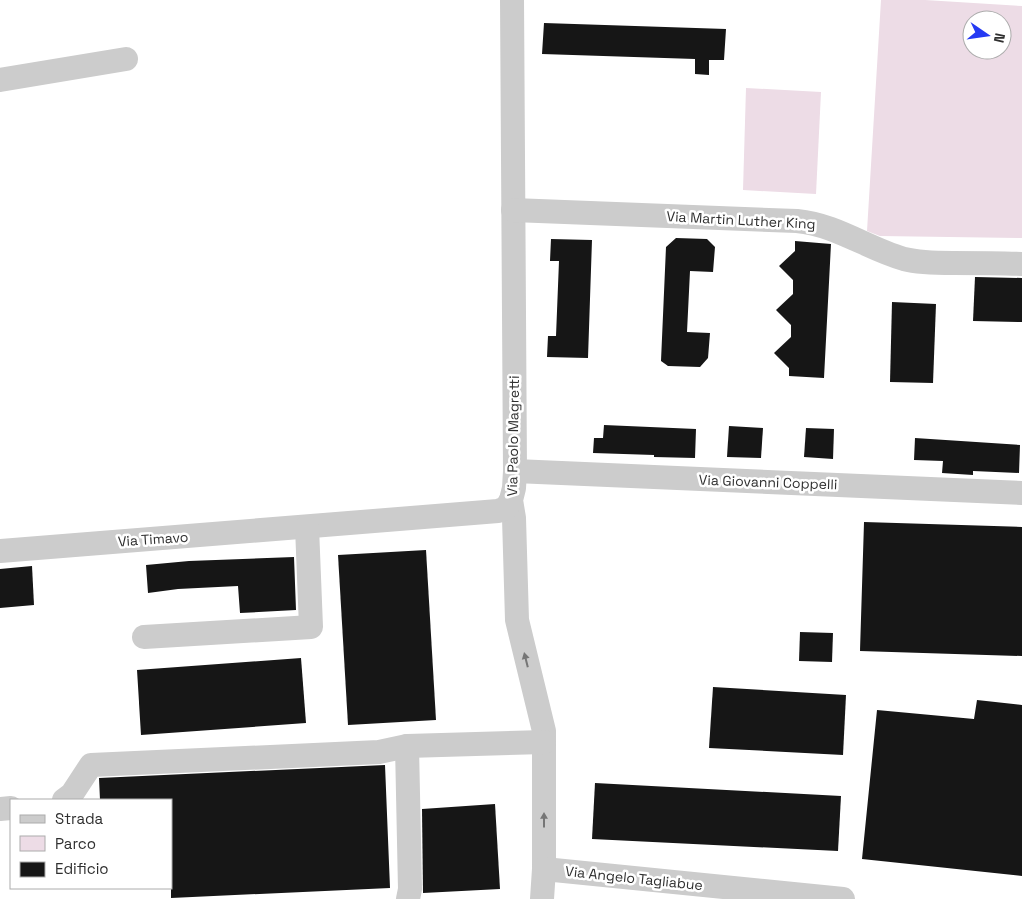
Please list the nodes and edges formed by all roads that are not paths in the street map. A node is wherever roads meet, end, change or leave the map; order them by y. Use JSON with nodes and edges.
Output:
{"nodes":[{"id":1,"x":512,"y":0,"type":"edge"},
{"id":2,"x":126,"y":59,"type":"dead end"},
{"id":3,"x":0,"y":80,"type":"edge"},
{"id":4,"x":514,"y":210,"type":"junction"},
{"id":5,"x":1022,"y":264,"type":"edge"},
{"id":6,"x":515,"y":471,"type":"junction"},
{"id":7,"x":1022,"y":493,"type":"edge"},
{"id":8,"x":511,"y":500,"type":"junction"},
{"id":9,"x":307,"y":527,"type":"junction"},
{"id":10,"x":0,"y":551,"type":"edge"},
{"id":11,"x":144,"y":638,"type":"dead end"},
{"id":12,"x":544,"y":742,"type":"junction"},
{"id":13,"x":407,"y":746,"type":"junction"},
{"id":14,"x":65,"y":799,"type":"edge"},
{"id":15,"x":544,"y":869,"type":"junction"},
{"id":16,"x":408,"y":899,"type":"edge"},
{"id":17,"x":542,"y":899,"type":"edge"},
{"id":18,"x":843,"y":899,"type":"edge"}],
"edges":[{"from":1,"to":4,"type":"street","name":"Via Paolo Magretti"},
{"from":2,"to":3,"type":"street"},
{"from":4,"to":5,"type":"street","name":"Via Martin Luther King"},
{"from":4,"to":6,"type":"street","name":"Via Paolo Magretti"},
{"from":6,"to":7,"type":"street","name":"Via Giovanni Coppelli"},
{"from":6,"to":8,"type":"street","name":"Via Paolo Magretti"},
{"from":8,"to":9,"type":"street","name":"Via Timavo"},
{"from":12,"to":8,"type":"street","name":"Via Paolo Magretti","one_way":true},
{"from":9,"to":10,"type":"street","name":"Via Timavo"},
{"from":9,"to":11,"type":"street"},
{"from":12,"to":13,"type":"street"},
{"from":15,"to":12,"type":"street","name":"Via Paolo Magretti","one_way":true},
{"from":13,"to":14,"type":"street"},
{"from":13,"to":16,"type":"street"},
{"from":15,"to":17,"type":"street","name":"Via Paolo Magretti"},
{"from":15,"to":18,"type":"street","name":"Via Angelo Tagliabue"}]}
